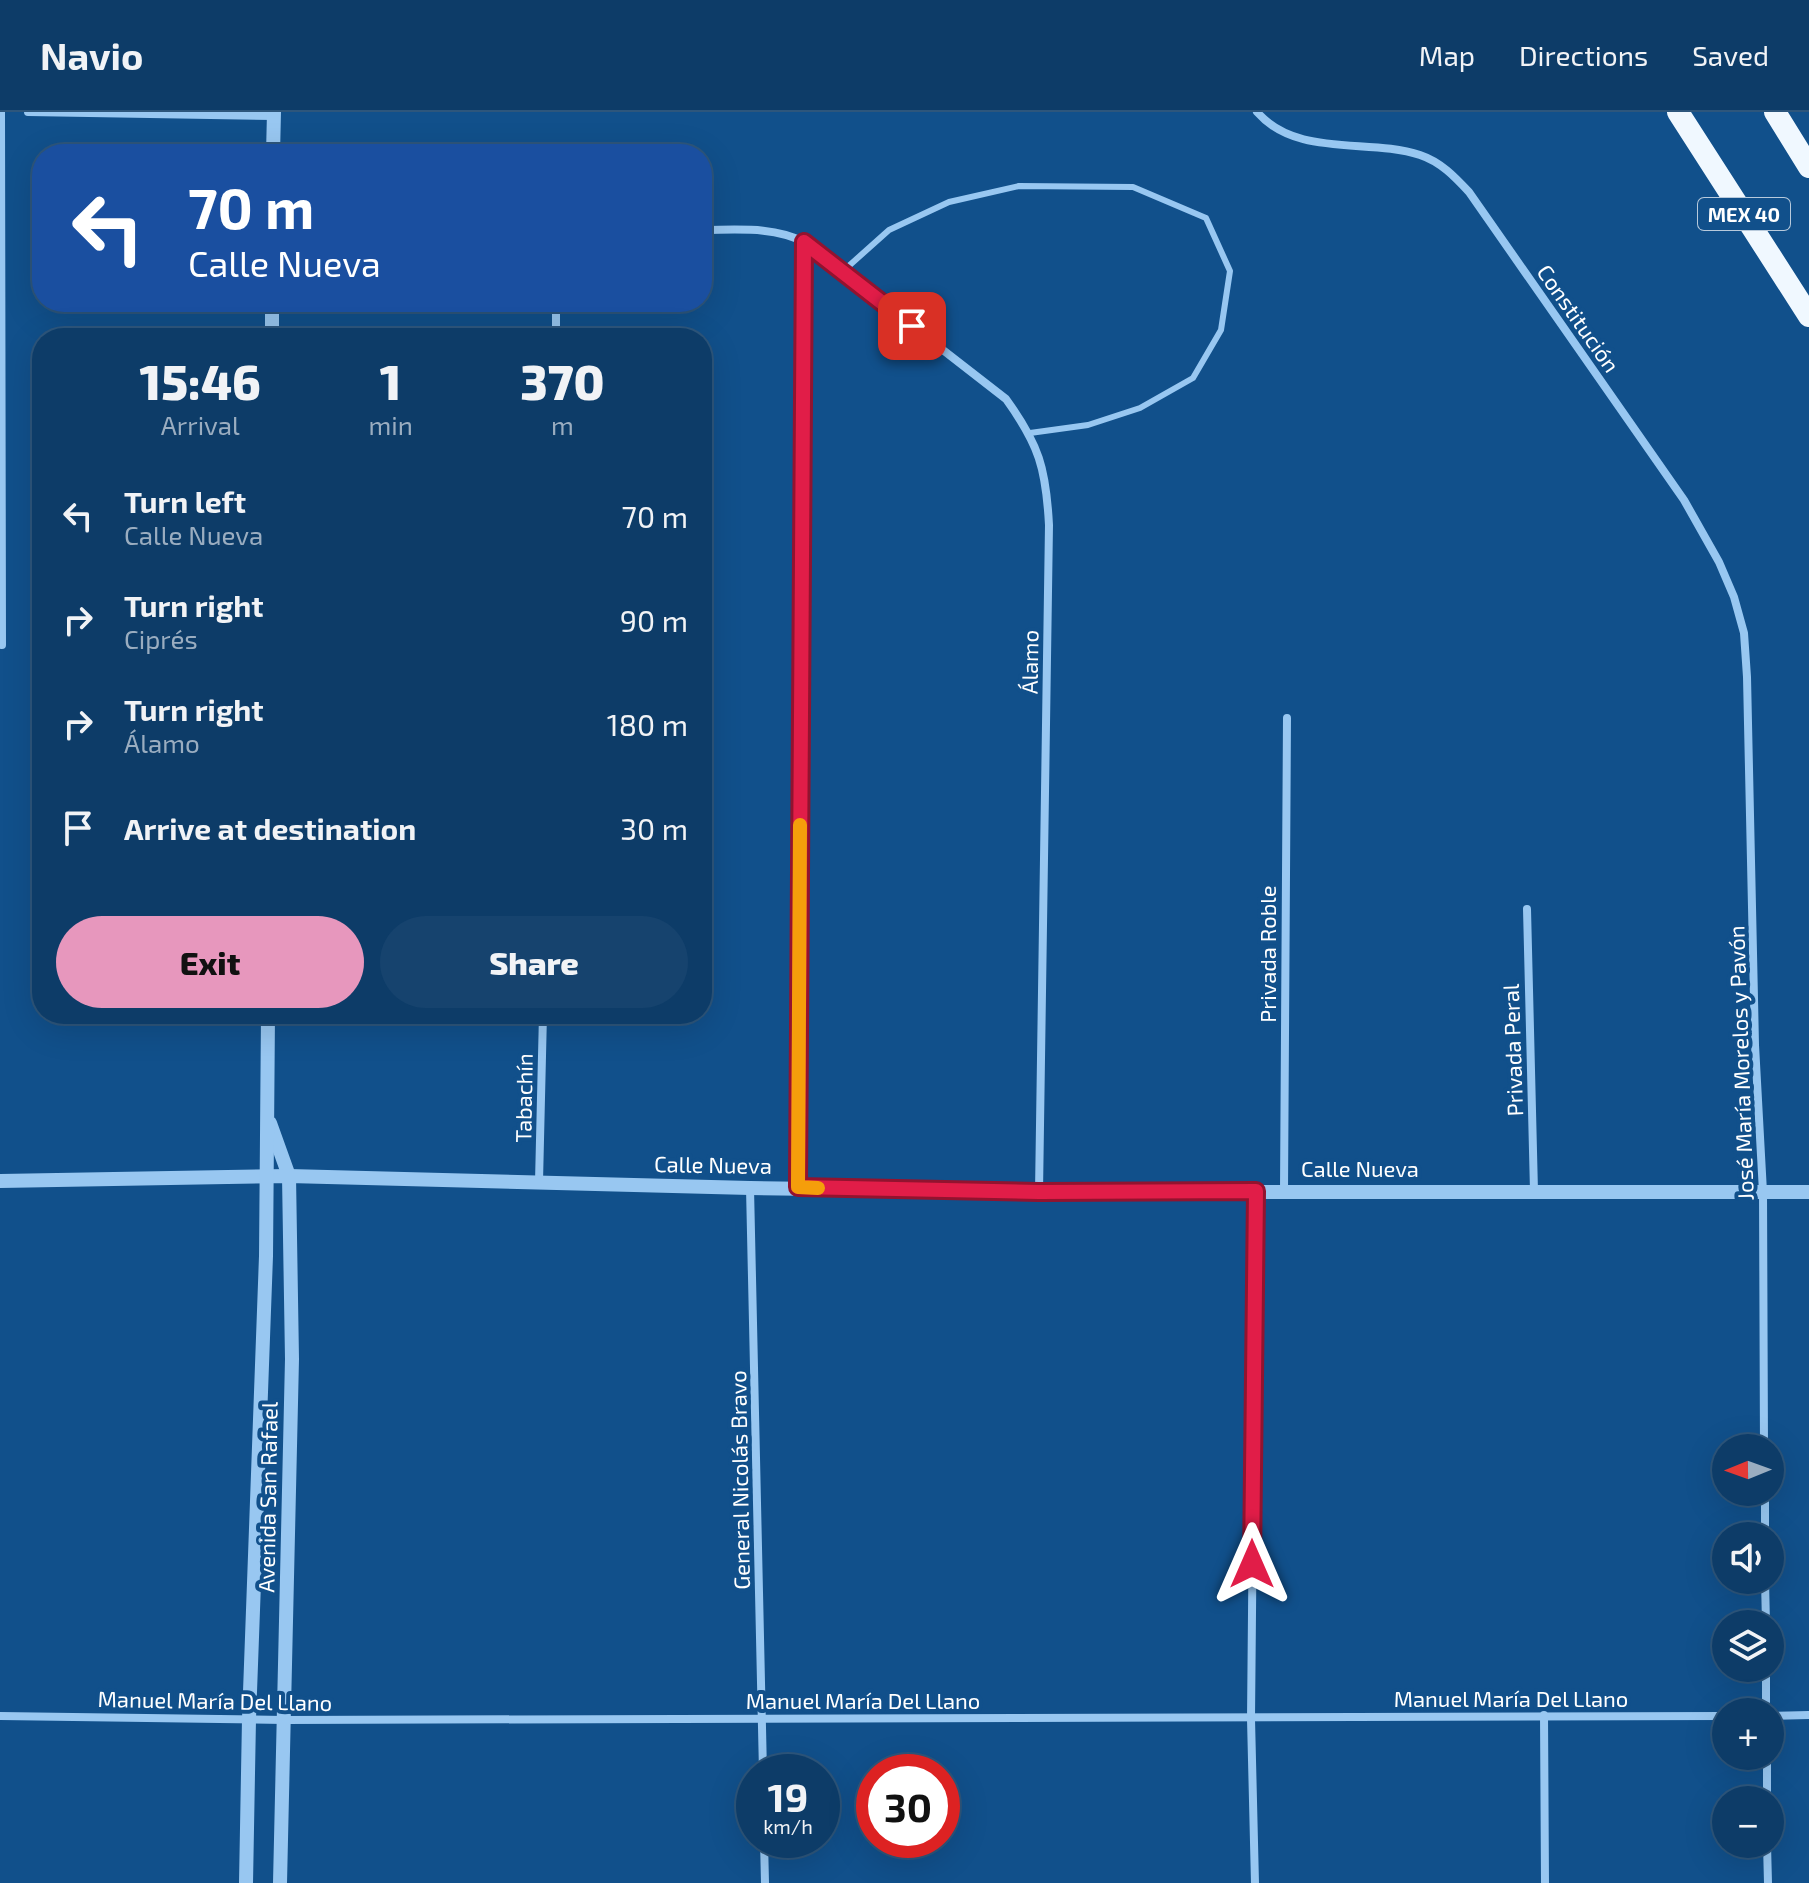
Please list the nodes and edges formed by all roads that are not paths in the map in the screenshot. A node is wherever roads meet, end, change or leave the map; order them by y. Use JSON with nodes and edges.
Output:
{"nodes":[{"id":1,"x":1,"y":112,"type":"edge"},
{"id":2,"x":28,"y":112,"type":"edge"},
{"id":3,"x":1257,"y":112,"type":"edge"},
{"id":4,"x":1678,"y":112,"type":"edge"},
{"id":5,"x":1775,"y":112,"type":"edge"},
{"id":6,"x":274,"y":114,"type":"edge"},
{"id":7,"x":273,"y":144,"type":"edge"},
{"id":8,"x":1809,"y":167,"type":"edge"},
{"id":9,"x":712,"y":230,"type":"edge"},
{"id":10,"x":804,"y":242,"type":"junction"},
{"id":11,"x":842,"y":272,"type":"junction"},
{"id":12,"x":1809,"y":316,"type":"edge"},
{"id":13,"x":1030,"y":433,"type":"junction"},
{"id":14,"x":2,"y":645,"type":"edge"},
{"id":15,"x":1747,"y":677,"type":"joint"},
{"id":16,"x":1287,"y":718,"type":"dead end"},
{"id":17,"x":1527,"y":909,"type":"dead end"},
{"id":18,"x":268,"y":1024,"type":"edge"},
{"id":19,"x":543,"y":1024,"type":"edge"},
{"id":20,"x":267,"y":1115,"type":"junction"},
{"id":21,"x":289,"y":1176,"type":"junction"},
{"id":22,"x":266,"y":1178,"type":"junction"},
{"id":23,"x":0,"y":1181,"type":"edge"},
{"id":24,"x":539,"y":1182,"type":"junction"},
{"id":25,"x":798,"y":1187,"type":"junction"},
{"id":26,"x":750,"y":1188,"type":"junction"},
{"id":27,"x":1284,"y":1190,"type":"junction"},
{"id":28,"x":1256,"y":1191,"type":"junction"},
{"id":29,"x":1534,"y":1191,"type":"junction"},
{"id":30,"x":1039,"y":1192,"type":"junction"},
{"id":31,"x":1763,"y":1192,"type":"junction"},
{"id":32,"x":1809,"y":1192,"type":"edge"},
{"id":33,"x":1764,"y":1434,"type":"edge"},
{"id":34,"x":1784,"y":1714,"type":"edge"},
{"id":35,"x":1544,"y":1715,"type":"junction"},
{"id":36,"x":1809,"y":1715,"type":"edge"},
{"id":37,"x":0,"y":1716,"type":"edge"},
{"id":38,"x":1712,"y":1716,"type":"edge"},
{"id":39,"x":763,"y":1718,"type":"junction"},
{"id":40,"x":249,"y":1719,"type":"junction"},
{"id":41,"x":1251,"y":1719,"type":"junction"},
{"id":42,"x":284,"y":1720,"type":"junction"},
{"id":43,"x":763,"y":1754,"type":"edge"},
{"id":44,"x":764,"y":1858,"type":"edge"},
{"id":45,"x":1767,"y":1858,"type":"edge"},
{"id":46,"x":246,"y":1883,"type":"edge"},
{"id":47,"x":280,"y":1883,"type":"edge"},
{"id":48,"x":765,"y":1883,"type":"edge"},
{"id":49,"x":1255,"y":1883,"type":"edge"},
{"id":50,"x":1545,"y":1883,"type":"edge"},
{"id":51,"x":1768,"y":1883,"type":"edge"}],
"edges":[{"from":1,"to":14,"type":"street"},
{"from":2,"to":6,"type":"street"},
{"from":3,"to":15,"type":"street","name":"Constitución"},
{"from":4,"to":12,"type":"highway","number":"MEX 40"},
{"from":5,"to":8,"type":"highway"},
{"from":6,"to":7,"type":"street"},
{"from":9,"to":10,"type":"street"},
{"from":10,"to":11,"type":"street","name":"Álamo"},
{"from":10,"to":25,"type":"street"},
{"from":11,"to":13,"type":"street","name":"Álamo"},
{"from":11,"to":13,"type":"lane"},
{"from":13,"to":30,"type":"street","name":"Álamo"},
{"from":15,"to":31,"type":"street","name":"José María Morelos y Pavón"},
{"from":16,"to":27,"type":"street","name":"Privada Roble"},
{"from":17,"to":29,"type":"street","name":"Privada Peral"},
{"from":18,"to":20,"type":"street","name":"Avenida San Rafael"},
{"from":19,"to":24,"type":"street","name":"Tabachín"},
{"from":20,"to":21,"type":"street","name":"Avenida San Rafael"},
{"from":20,"to":22,"type":"street","name":"Avenida San Rafael"},
{"from":21,"to":22,"type":"street","name":"Calle Nueva"},
{"from":21,"to":24,"type":"street","name":"Calle Nueva"},
{"from":21,"to":42,"type":"street","name":"Avenida San Rafael"},
{"from":22,"to":23,"type":"street","name":"Calle Nueva"},
{"from":22,"to":40,"type":"street","name":"Avenida San Rafael"},
{"from":24,"to":26,"type":"street","name":"Calle Nueva"},
{"from":25,"to":26,"type":"street","name":"Calle Nueva"},
{"from":25,"to":30,"type":"street","name":"Calle Nueva"},
{"from":26,"to":39,"type":"street","name":"General Nicolás Bravo"},
{"from":27,"to":28,"type":"street","name":"Calle Nueva"},
{"from":27,"to":29,"type":"street","name":"Calle Nueva"},
{"from":28,"to":30,"type":"street","name":"Calle Nueva"},
{"from":28,"to":41,"type":"street"},
{"from":29,"to":31,"type":"street","name":"Calle Nueva"},
{"from":31,"to":32,"type":"street","name":"Calle Nueva"},
{"from":31,"to":33,"type":"street","name":"José María Morelos y Pavón"},
{"from":34,"to":36,"type":"street"},
{"from":35,"to":38,"type":"street","name":"Manuel María Del Llano"},
{"from":35,"to":41,"type":"street","name":"Manuel María Del Llano"},
{"from":35,"to":50,"type":"street"},
{"from":37,"to":40,"type":"street","name":"Manuel María Del Llano"},
{"from":39,"to":41,"type":"street","name":"Manuel María Del Llano"},
{"from":39,"to":42,"type":"street","name":"Manuel María Del Llano"},
{"from":39,"to":43,"type":"street","name":"General Nicolás Bravo"},
{"from":40,"to":42,"type":"street","name":"Manuel María Del Llano"},
{"from":40,"to":46,"type":"street","name":"Avenida San Rafael"},
{"from":41,"to":49,"type":"street"},
{"from":42,"to":47,"type":"street","name":"Avenida San Rafael"},
{"from":44,"to":48,"type":"street"},
{"from":45,"to":51,"type":"street"}]}
